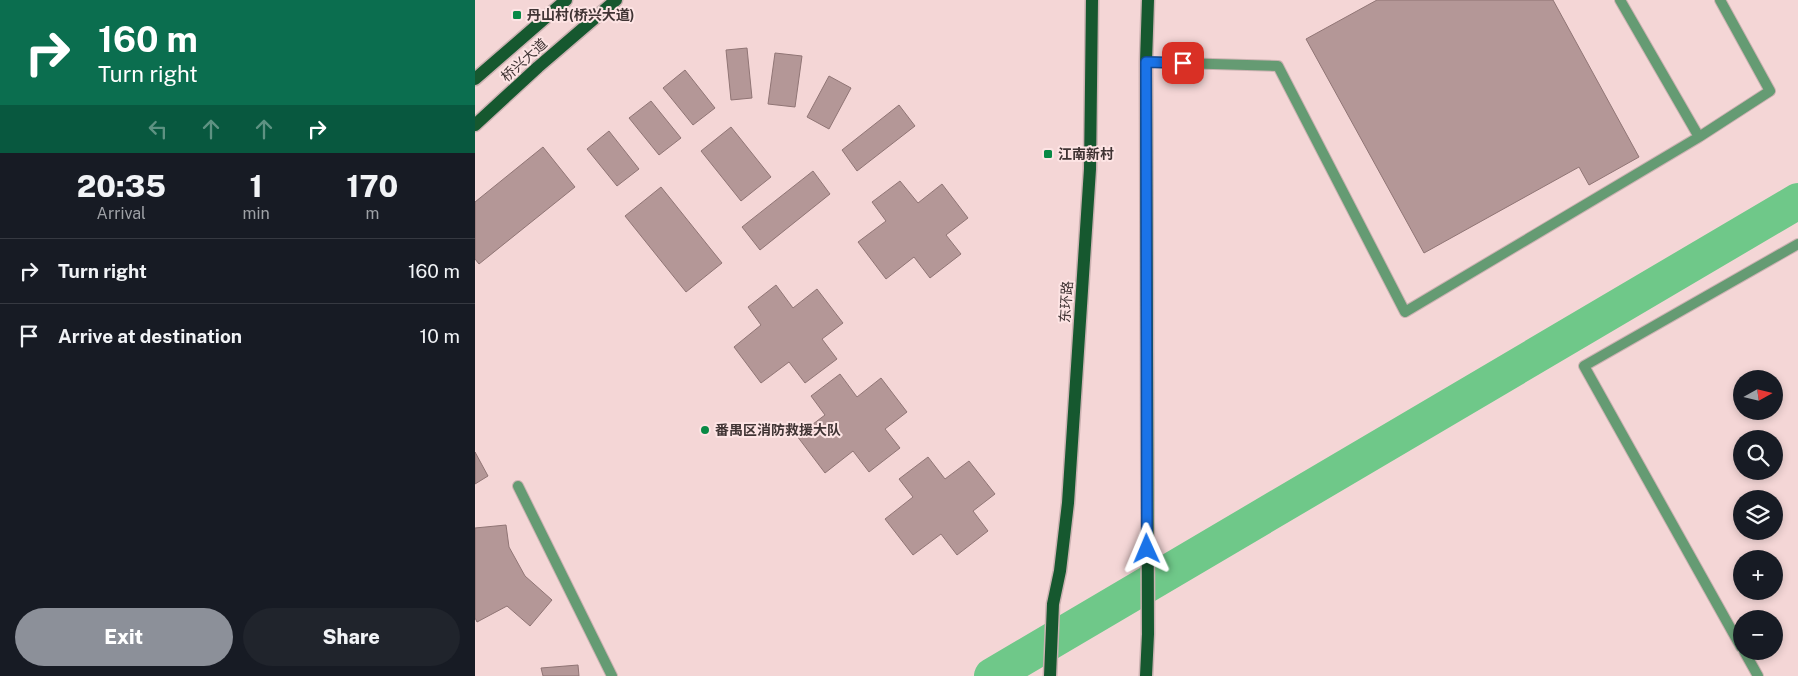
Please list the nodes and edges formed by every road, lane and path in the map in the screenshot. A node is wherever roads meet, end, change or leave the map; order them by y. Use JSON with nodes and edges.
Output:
{"nodes":[{"id":1,"x":566,"y":0,"type":"edge"},
{"id":2,"x":616,"y":0,"type":"edge"},
{"id":3,"x":1086,"y":0,"type":"edge"},
{"id":4,"x":1092,"y":0,"type":"edge"},
{"id":5,"x":1148,"y":0,"type":"edge"},
{"id":6,"x":1620,"y":0,"type":"edge"},
{"id":7,"x":1720,"y":0,"type":"edge"},
{"id":8,"x":1091,"y":27,"type":"junction"},
{"id":9,"x":1146,"y":62,"type":"junction"},
{"id":10,"x":475,"y":79,"type":"edge"},
{"id":11,"x":475,"y":125,"type":"edge"},
{"id":12,"x":1699,"y":137,"type":"junction"},
{"id":13,"x":1798,"y":244,"type":"edge"},
{"id":14,"x":518,"y":486,"type":"dead end"},
{"id":15,"x":1733,"y":633,"type":"edge"},
{"id":16,"x":1749,"y":660,"type":"edge"},
{"id":17,"x":611,"y":676,"type":"edge"},
{"id":18,"x":1051,"y":676,"type":"edge"},
{"id":19,"x":1146,"y":676,"type":"edge"},
{"id":20,"x":1758,"y":676,"type":"edge"}],
"edges":[{"from":1,"to":10,"type":"main road","name":"桥兴大道"},
{"from":2,"to":11,"type":"main road","name":"桥兴大道"},
{"from":3,"to":8,"type":"main road"},
{"from":4,"to":8,"type":"main road","name":"东环路"},
{"from":5,"to":9,"type":"main road"},
{"from":6,"to":12,"type":"street"},
{"from":7,"to":12,"type":"street"},
{"from":8,"to":18,"type":"main road","name":"东环路"},
{"from":9,"to":12,"type":"street"},
{"from":9,"to":19,"type":"main road"},
{"from":13,"to":15,"type":"street"},
{"from":14,"to":17,"type":"street"},
{"from":16,"to":20,"type":"street"}]}
